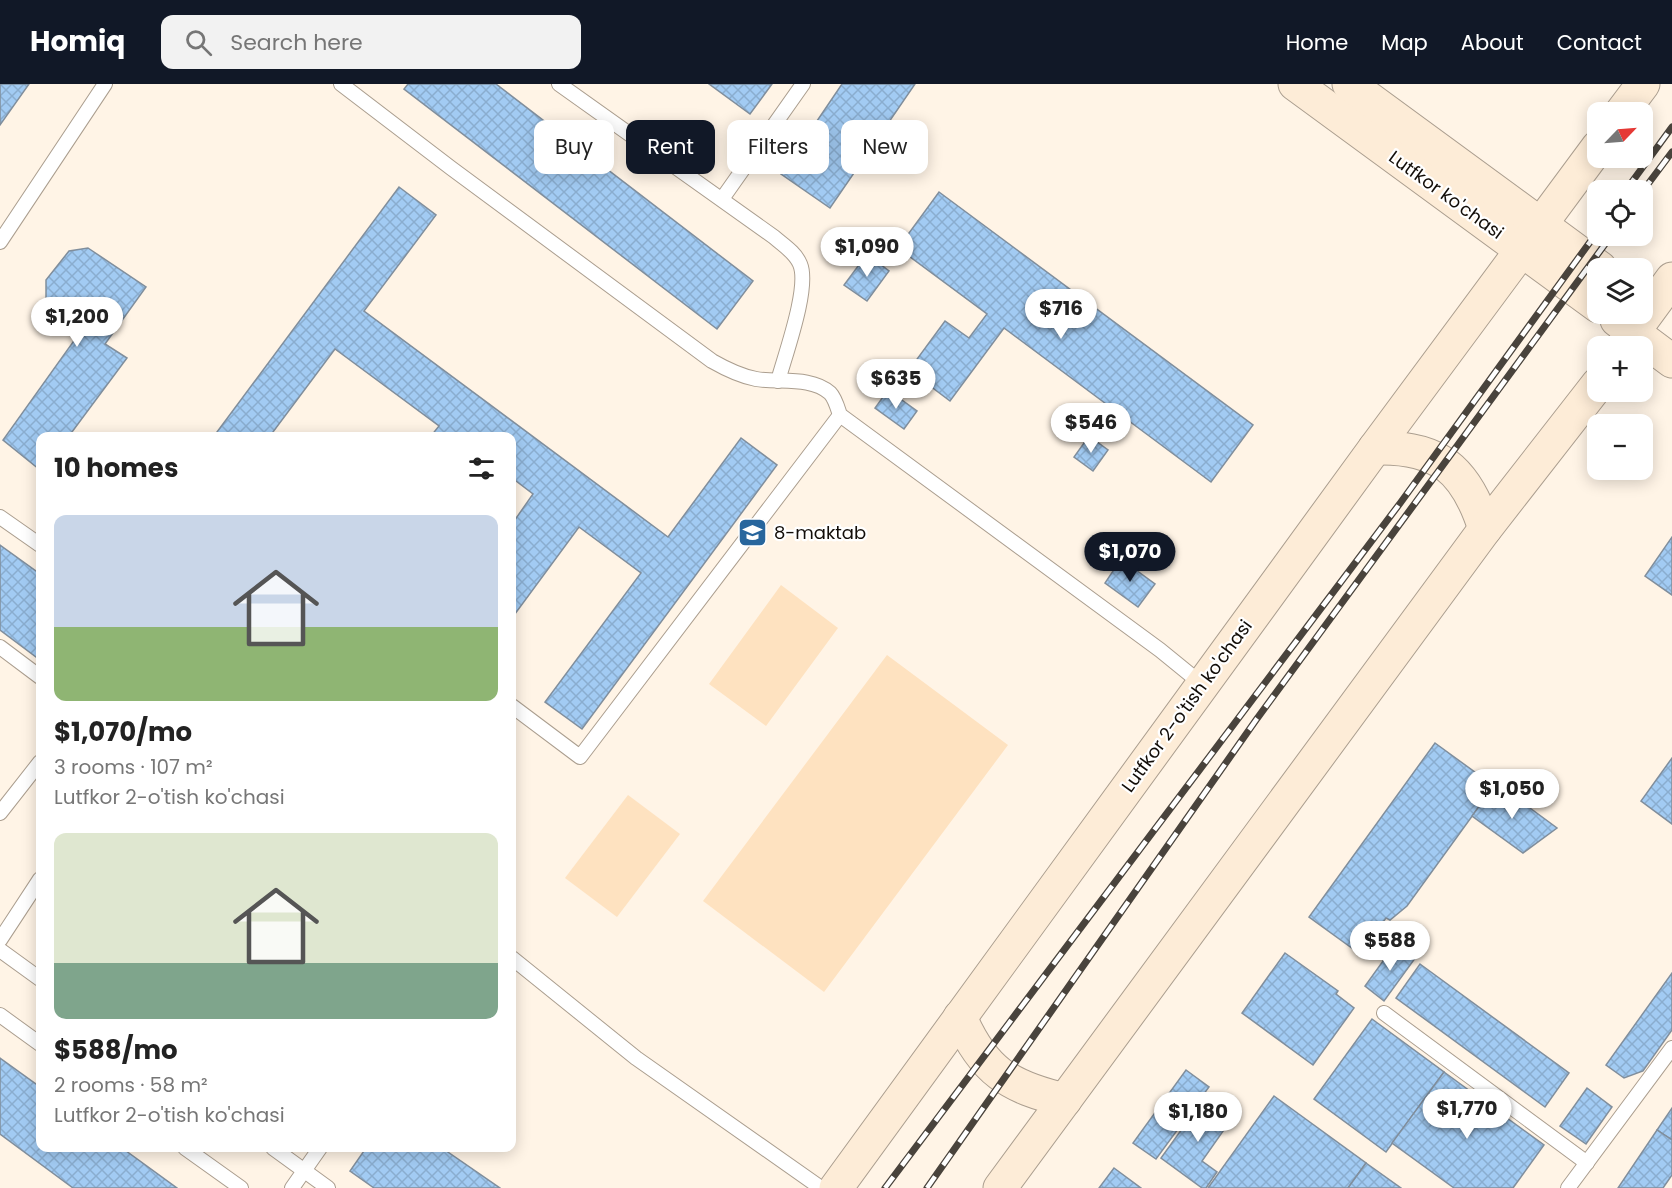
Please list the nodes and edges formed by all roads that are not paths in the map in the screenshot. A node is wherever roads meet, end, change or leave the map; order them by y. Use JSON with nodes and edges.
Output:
{"nodes":[{"id":1,"x":105,"y":84,"type":"edge"},
{"id":2,"x":341,"y":84,"type":"edge"},
{"id":3,"x":559,"y":84,"type":"edge"},
{"id":4,"x":803,"y":84,"type":"edge"},
{"id":5,"x":1295,"y":84,"type":"edge"},
{"id":6,"x":1349,"y":84,"type":"edge"},
{"id":7,"x":1643,"y":84,"type":"edge"},
{"id":8,"x":1630,"y":102,"type":"edge"},
{"id":9,"x":1587,"y":162,"type":"edge"},
{"id":10,"x":722,"y":199,"type":"junction"},
{"id":11,"x":1531,"y":238,"type":"junction"},
{"id":12,"x":0,"y":242,"type":"edge"},
{"id":13,"x":1587,"y":262,"type":"edge"},
{"id":14,"x":1672,"y":279,"type":"edge"},
{"id":15,"x":1587,"y":295,"type":"edge"},
{"id":16,"x":1653,"y":302,"type":"edge"},
{"id":17,"x":1641,"y":324,"type":"edge"},
{"id":18,"x":1672,"y":362,"type":"edge"},
{"id":19,"x":778,"y":381,"type":"junction"},
{"id":20,"x":1587,"y":398,"type":"edge"},
{"id":21,"x":840,"y":415,"type":"junction"},
{"id":22,"x":1375,"y":448,"type":"junction"},
{"id":23,"x":0,"y":517,"type":"edge"},
{"id":24,"x":1485,"y":529,"type":"junction"},
{"id":25,"x":36,"y":542,"type":"edge"},
{"id":26,"x":0,"y":647,"type":"edge"},
{"id":27,"x":36,"y":674,"type":"edge"},
{"id":28,"x":1203,"y":685,"type":"junction"},
{"id":29,"x":516,"y":709,"type":"edge"},
{"id":30,"x":36,"y":767,"type":"edge"},
{"id":31,"x":0,"y":813,"type":"edge"},
{"id":32,"x":36,"y":883,"type":"edge"},
{"id":33,"x":5,"y":917,"type":"edge"},
{"id":34,"x":0,"y":940,"type":"edge"},
{"id":35,"x":0,"y":950,"type":"edge"},
{"id":36,"x":516,"y":961,"type":"edge"},
{"id":37,"x":36,"y":976,"type":"edge"},
{"id":38,"x":1384,"y":1013,"type":"dead end"},
{"id":39,"x":0,"y":1015,"type":"edge"},
{"id":40,"x":960,"y":1017,"type":"junction"},
{"id":41,"x":36,"y":1041,"type":"edge"},
{"id":42,"x":1672,"y":1048,"type":"edge"},
{"id":43,"x":1065,"y":1100,"type":"junction"},
{"id":44,"x":191,"y":1152,"type":"edge"},
{"id":45,"x":279,"y":1152,"type":"edge"},
{"id":46,"x":317,"y":1152,"type":"edge"},
{"id":47,"x":1587,"y":1163,"type":"junction"},
{"id":48,"x":305,"y":1171,"type":"junction"},
{"id":49,"x":241,"y":1188,"type":"edge"},
{"id":50,"x":292,"y":1188,"type":"edge"},
{"id":51,"x":328,"y":1188,"type":"edge"},
{"id":52,"x":821,"y":1188,"type":"edge"},
{"id":53,"x":836,"y":1188,"type":"edge"},
{"id":54,"x":1000,"y":1188,"type":"edge"},
{"id":55,"x":1568,"y":1188,"type":"edge"}],
"edges":[{"from":1,"to":12,"type":"lane"},
{"from":2,"to":19,"type":"lane"},
{"from":3,"to":10,"type":"lane"},
{"from":4,"to":10,"type":"lane"},
{"from":5,"to":11,"type":"main road","name":"Lutfkor ko'chasi"},
{"from":6,"to":11,"type":"main road","name":"Lutfkor ko'chasi"},
{"from":7,"to":8,"type":"main road"},
{"from":9,"to":11,"type":"main road","name":"Lutfkor 2-o'tish ko'chasi"},
{"from":10,"to":19,"type":"lane"},
{"from":11,"to":13,"type":"main road","name":"Lutfkor ko'chasi"},
{"from":11,"to":15,"type":"main road","name":"Lutfkor ko'chasi"},
{"from":11,"to":22,"type":"main road","name":"Lutfkor 2-o'tish ko'chasi"},
{"from":14,"to":16,"type":"main road"},
{"from":17,"to":18,"type":"main road"},
{"from":19,"to":21,"type":"lane"},
{"from":20,"to":24,"type":"main road"},
{"from":21,"to":28,"type":"lane"},
{"from":21,"to":29,"type":"lane"},
{"from":22,"to":24,"type":"main road"},
{"from":22,"to":28,"type":"main road","name":"Lutfkor 2-o'tish ko'chasi"},
{"from":23,"to":25,"type":"lane"},
{"from":24,"to":43,"type":"main road"},
{"from":26,"to":27,"type":"lane"},
{"from":28,"to":40,"type":"main road","name":"Lutfkor 2-o'tish ko'chasi"},
{"from":30,"to":31,"type":"lane"},
{"from":32,"to":33,"type":"lane"},
{"from":33,"to":34,"type":"lane"},
{"from":35,"to":37,"type":"lane"},
{"from":36,"to":52,"type":"lane"},
{"from":38,"to":47,"type":"lane"},
{"from":39,"to":41,"type":"lane"},
{"from":40,"to":43,"type":"main road"},
{"from":40,"to":53,"type":"main road","name":"Lutfkor 2-o'tish ko'chasi"},
{"from":42,"to":47,"type":"lane"},
{"from":43,"to":54,"type":"main road"},
{"from":44,"to":49,"type":"lane"},
{"from":45,"to":48,"type":"lane"},
{"from":46,"to":48,"type":"lane"},
{"from":47,"to":55,"type":"lane"},
{"from":48,"to":50,"type":"lane"},
{"from":48,"to":51,"type":"lane"}]}
